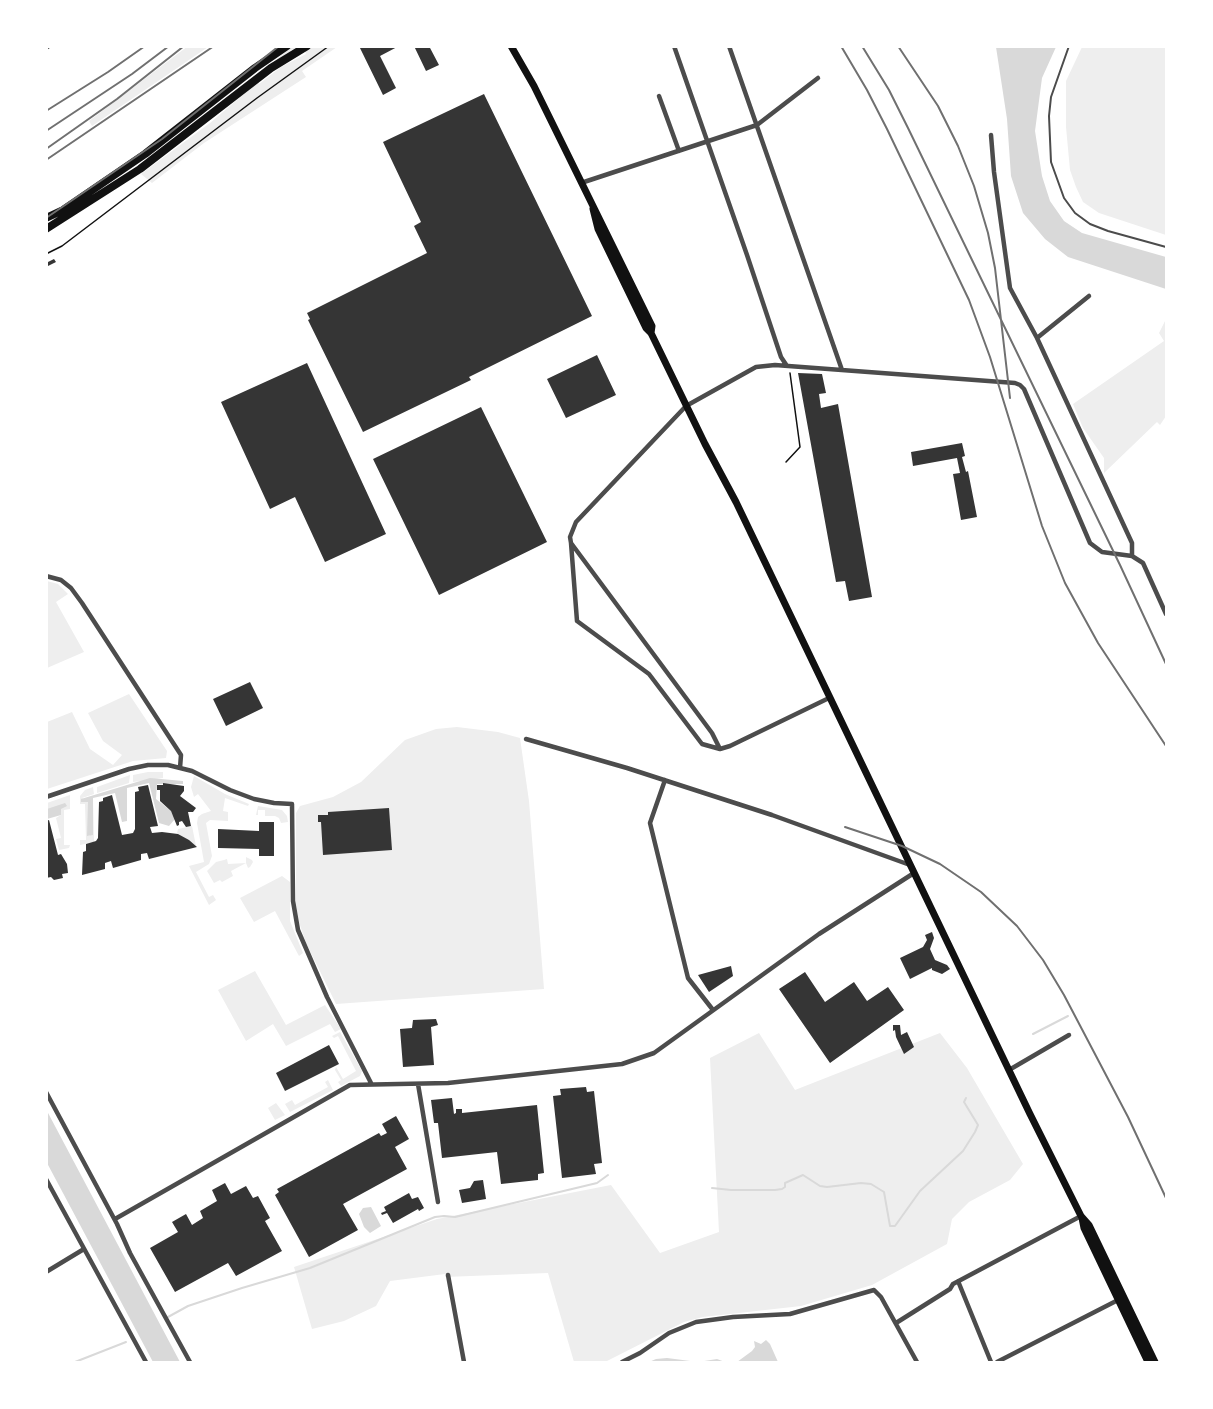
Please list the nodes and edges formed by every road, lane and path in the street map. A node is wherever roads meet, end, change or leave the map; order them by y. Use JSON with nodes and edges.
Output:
{"nodes":[{"id":1,"x":287,"y":46,"type":"edge"},
{"id":2,"x":307,"y":46,"type":"edge"},
{"id":3,"x":329,"y":46,"type":"edge"},
{"id":4,"x":511,"y":46,"type":"edge"},
{"id":5,"x":517,"y":46,"type":"edge"},
{"id":6,"x":674,"y":46,"type":"edge"},
{"id":7,"x":729,"y":46,"type":"edge"},
{"id":8,"x":1069,"y":46,"type":"edge"},
{"id":9,"x":520,"y":60,"type":"junction"},
{"id":10,"x":818,"y":78,"type":"dead end"},
{"id":11,"x":659,"y":96,"type":"dead end"},
{"id":12,"x":757,"y":125,"type":"junction"},
{"id":13,"x":991,"y":135,"type":"dead end"},
{"id":14,"x":708,"y":141,"type":"junction"},
{"id":15,"x":679,"y":151,"type":"junction"},
{"id":16,"x":581,"y":183,"type":"junction"},
{"id":17,"x":46,"y":218,"type":"edge"},
{"id":18,"x":46,"y":229,"type":"edge"},
{"id":19,"x":1167,"y":247,"type":"edge"},
{"id":20,"x":46,"y":254,"type":"edge"},
{"id":21,"x":1089,"y":296,"type":"dead end"},
{"id":22,"x":1036,"y":338,"type":"junction"},
{"id":23,"x":787,"y":366,"type":"junction"},
{"id":24,"x":842,"y":370,"type":"junction"},
{"id":25,"x":686,"y":406,"type":"junction"},
{"id":26,"x":786,"y":462,"type":"dead end"},
{"id":27,"x":571,"y":543,"type":"junction"},
{"id":28,"x":1132,"y":556,"type":"junction"},
{"id":29,"x":46,"y":576,"type":"edge"},
{"id":30,"x":1167,"y":614,"type":"edge"},
{"id":31,"x":829,"y":698,"type":"junction"},
{"id":32,"x":526,"y":739,"type":"dead end"},
{"id":33,"x":720,"y":748,"type":"junction"},
{"id":34,"x":180,"y":768,"type":"junction"},
{"id":35,"x":664,"y":780,"type":"junction"},
{"id":36,"x":46,"y":797,"type":"edge"},
{"id":37,"x":910,"y":865,"type":"junction"},
{"id":38,"x":914,"y":873,"type":"junction"},
{"id":39,"x":713,"y":1010,"type":"junction"},
{"id":40,"x":1069,"y":1035,"type":"dead end"},
{"id":41,"x":1009,"y":1070,"type":"junction"},
{"id":42,"x":371,"y":1083,"type":"junction"},
{"id":43,"x":418,"y":1084,"type":"junction"},
{"id":44,"x":46,"y":1092,"type":"edge"},
{"id":45,"x":46,"y":1179,"type":"edge"},
{"id":46,"x":438,"y":1202,"type":"dead end"},
{"id":47,"x":1081,"y":1216,"type":"junction"},
{"id":48,"x":115,"y":1219,"type":"junction"},
{"id":49,"x":84,"y":1249,"type":"junction"},
{"id":50,"x":46,"y":1272,"type":"edge"},
{"id":51,"x":448,"y":1275,"type":"dead end"},
{"id":52,"x":958,"y":1281,"type":"junction"},
{"id":53,"x":1120,"y":1298,"type":"junction"},
{"id":54,"x":896,"y":1323,"type":"junction"},
{"id":55,"x":1148,"y":1361,"type":"edge"},
{"id":56,"x":146,"y":1362,"type":"edge"},
{"id":57,"x":190,"y":1362,"type":"edge"},
{"id":58,"x":464,"y":1362,"type":"edge"},
{"id":59,"x":622,"y":1362,"type":"edge"},
{"id":60,"x":917,"y":1362,"type":"edge"},
{"id":61,"x":991,"y":1362,"type":"edge"},
{"id":62,"x":997,"y":1362,"type":"edge"}],
"edges":[{"from":1,"to":17,"type":"highway"},
{"from":2,"to":18,"type":"highway"},
{"from":3,"to":20,"type":"path"},
{"from":4,"to":9,"type":"main road"},
{"from":5,"to":9,"type":"main road"},
{"from":6,"to":14,"type":"street"},
{"from":7,"to":12,"type":"street"},
{"from":8,"to":19,"type":"lane"},
{"from":9,"to":16,"type":"main road"},
{"from":10,"to":12,"type":"street"},
{"from":11,"to":15,"type":"street"},
{"from":12,"to":14,"type":"street"},
{"from":12,"to":24,"type":"street"},
{"from":13,"to":22,"type":"street"},
{"from":14,"to":15,"type":"street"},
{"from":14,"to":23,"type":"street"},
{"from":15,"to":16,"type":"street"},
{"from":16,"to":25,"type":"main road"},
{"from":21,"to":22,"type":"street"},
{"from":22,"to":28,"type":"street"},
{"from":23,"to":24,"type":"street"},
{"from":23,"to":25,"type":"street"},
{"from":23,"to":26,"type":"path"},
{"from":24,"to":28,"type":"street"},
{"from":25,"to":27,"type":"street"},
{"from":25,"to":31,"type":"main road"},
{"from":27,"to":33,"type":"street"},
{"from":27,"to":33,"type":"street"},
{"from":28,"to":30,"type":"street"},
{"from":29,"to":34,"type":"street"},
{"from":31,"to":33,"type":"street"},
{"from":31,"to":37,"type":"main road"},
{"from":32,"to":35,"type":"street"},
{"from":34,"to":36,"type":"street"},
{"from":34,"to":42,"type":"street"},
{"from":35,"to":37,"type":"street"},
{"from":35,"to":39,"type":"street"},
{"from":37,"to":38,"type":"main road"},
{"from":38,"to":39,"type":"street"},
{"from":38,"to":41,"type":"main road"},
{"from":39,"to":43,"type":"street"},
{"from":40,"to":41,"type":"street"},
{"from":41,"to":47,"type":"main road"},
{"from":42,"to":43,"type":"street"},
{"from":42,"to":48,"type":"street"},
{"from":43,"to":46,"type":"street"},
{"from":44,"to":48,"type":"street"},
{"from":45,"to":49,"type":"street"},
{"from":47,"to":52,"type":"street"},
{"from":47,"to":53,"type":"main road"},
{"from":48,"to":57,"type":"street"},
{"from":49,"to":50,"type":"street"},
{"from":49,"to":56,"type":"street"},
{"from":51,"to":58,"type":"street"},
{"from":52,"to":54,"type":"street"},
{"from":52,"to":61,"type":"street"},
{"from":53,"to":55,"type":"main road"},
{"from":53,"to":62,"type":"street"},
{"from":54,"to":59,"type":"street"},
{"from":54,"to":60,"type":"street"}]}
